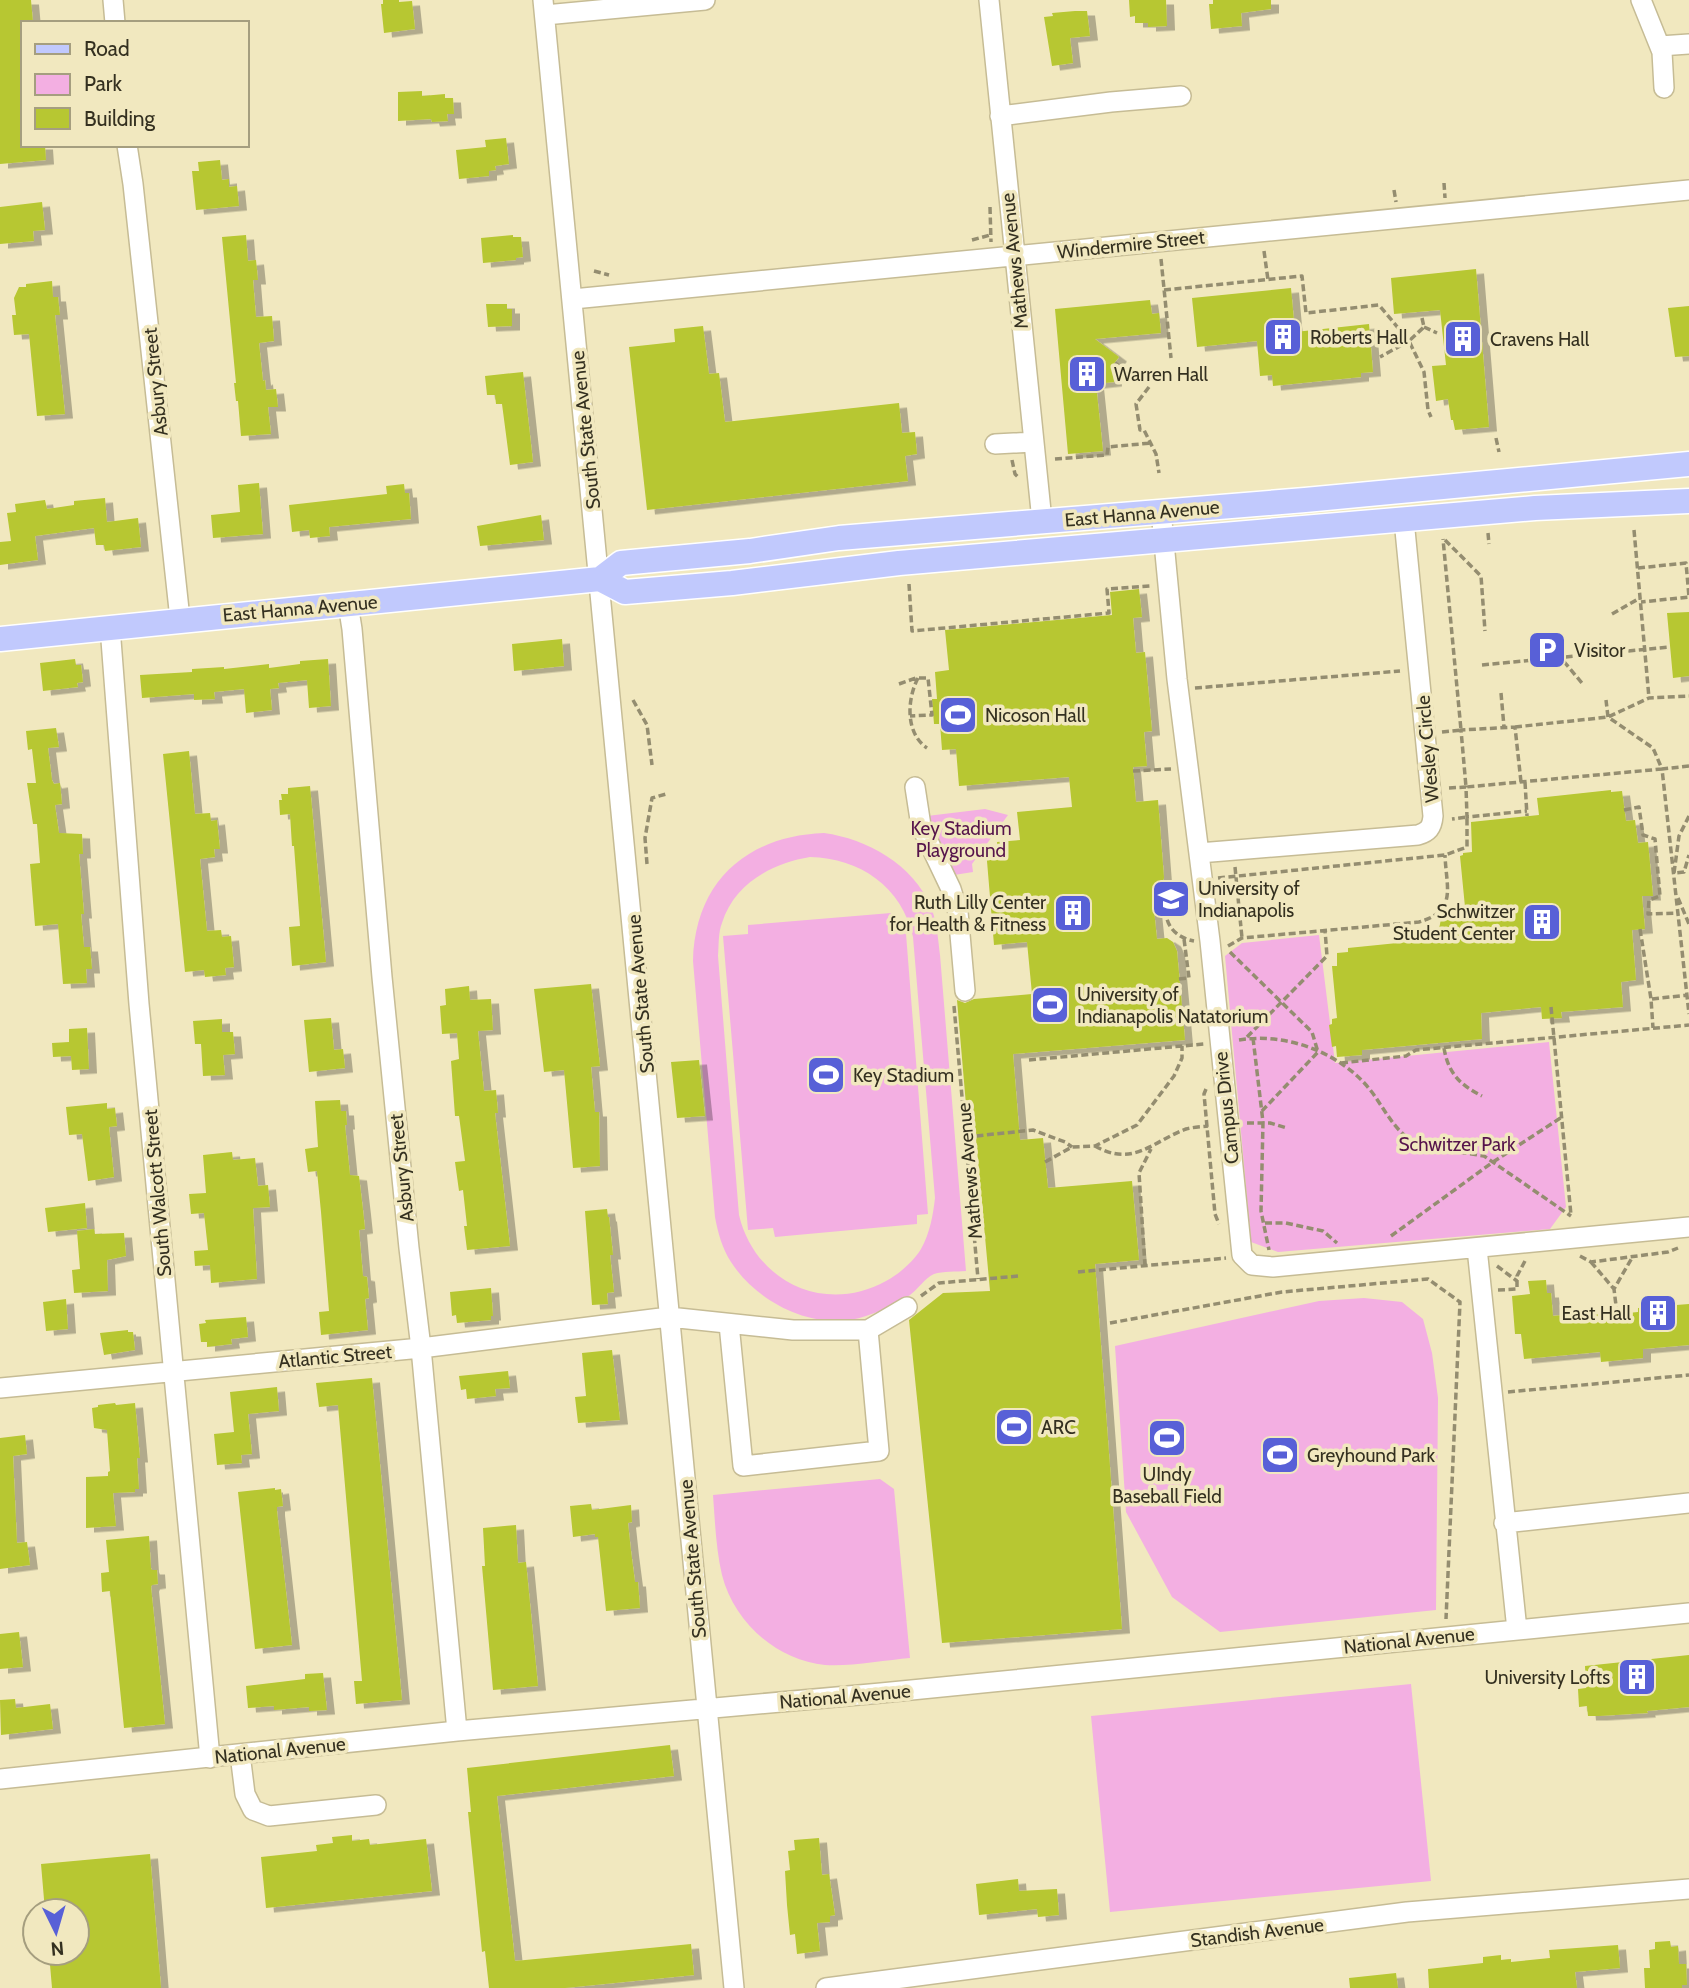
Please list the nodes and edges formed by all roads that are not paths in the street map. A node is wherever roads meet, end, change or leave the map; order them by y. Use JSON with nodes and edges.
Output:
{"nodes":[{"id":1,"x":113,"y":0,"type":"edge"},
{"id":2,"x":705,"y":0,"type":"edge"},
{"id":3,"x":989,"y":0,"type":"edge"},
{"id":4,"x":1642,"y":0,"type":"edge"},
{"id":5,"x":544,"y":7,"type":"edge"},
{"id":6,"x":115,"y":21,"type":"edge"},
{"id":7,"x":1689,"y":44,"type":"edge"},
{"id":8,"x":1660,"y":47,"type":"junction"},
{"id":9,"x":1664,"y":88,"type":"dead end"},
{"id":10,"x":1181,"y":96,"type":"dead end"},
{"id":11,"x":1000,"y":116,"type":"junction"},
{"id":12,"x":127,"y":147,"type":"edge"},
{"id":13,"x":1682,"y":191,"type":"edge"},
{"id":14,"x":1013,"y":256,"type":"junction"},
{"id":15,"x":573,"y":299,"type":"junction"},
{"id":16,"x":995,"y":444,"type":"dead end"},
{"id":17,"x":1034,"y":452,"type":"junction"},
{"id":18,"x":1689,"y":464,"type":"edge"},
{"id":19,"x":1689,"y":501,"type":"edge"},
{"id":20,"x":1161,"y":511,"type":"junction"},
{"id":21,"x":1405,"y":520,"type":"junction"},
{"id":22,"x":1042,"y":521,"type":"junction"},
{"id":23,"x":1164,"y":540,"type":"junction"},
{"id":24,"x":600,"y":579,"type":"junction"},
{"id":25,"x":348,"y":604,"type":"junction"},
{"id":26,"x":180,"y":619,"type":"junction"},
{"id":27,"x":110,"y":627,"type":"junction"},
{"id":28,"x":0,"y":639,"type":"edge"},
{"id":29,"x":915,"y":788,"type":"dead end"},
{"id":30,"x":1199,"y":853,"type":"junction"},
{"id":31,"x":965,"y":991,"type":"road end"},
{"id":32,"x":1689,"y":1227,"type":"edge"},
{"id":33,"x":1477,"y":1248,"type":"junction"},
{"id":34,"x":907,"y":1307,"type":"road end"},
{"id":35,"x":669,"y":1317,"type":"junction"},
{"id":36,"x":729,"y":1324,"type":"junction"},
{"id":37,"x":868,"y":1330,"type":"junction"},
{"id":38,"x":421,"y":1348,"type":"junction"},
{"id":39,"x":173,"y":1372,"type":"junction"},
{"id":40,"x":0,"y":1388,"type":"edge"},
{"id":41,"x":1689,"y":1503,"type":"edge"},
{"id":42,"x":1504,"y":1523,"type":"junction"},
{"id":43,"x":1689,"y":1612,"type":"edge"},
{"id":44,"x":1517,"y":1630,"type":"junction"},
{"id":45,"x":706,"y":1709,"type":"junction"},
{"id":46,"x":457,"y":1731,"type":"junction"},
{"id":47,"x":240,"y":1755,"type":"junction"},
{"id":48,"x":209,"y":1758,"type":"junction"},
{"id":49,"x":0,"y":1779,"type":"edge"},
{"id":50,"x":376,"y":1805,"type":"dead end"},
{"id":51,"x":1689,"y":1889,"type":"edge"},
{"id":52,"x":734,"y":1988,"type":"edge"},
{"id":53,"x":826,"y":1988,"type":"edge"}],
"edges":[{"from":1,"to":6,"type":"street"},
{"from":2,"to":5,"type":"street"},
{"from":3,"to":11,"type":"street","name":"Mathews Avenue"},
{"from":4,"to":8,"type":"street"},
{"from":5,"to":15,"type":"street","name":"South State Avenue"},
{"from":7,"to":8,"type":"street"},
{"from":8,"to":9,"type":"street"},
{"from":10,"to":11,"type":"street"},
{"from":11,"to":14,"type":"street","name":"Mathews Avenue"},
{"from":12,"to":26,"type":"street","name":"Asbury Street"},
{"from":13,"to":14,"type":"street","name":"Windermire Street"},
{"from":14,"to":15,"type":"street","name":"Windermire Street"},
{"from":14,"to":17,"type":"street","name":"Mathews Avenue"},
{"from":15,"to":24,"type":"street","name":"South State Avenue"},
{"from":16,"to":17,"type":"street"},
{"from":17,"to":22,"type":"street","name":"Mathews Avenue"},
{"from":18,"to":20,"type":"main road","name":"East Hanna Avenue"},
{"from":19,"to":21,"type":"main road","name":"East Hanna Avenue"},
{"from":20,"to":22,"type":"main road","name":"East Hanna Avenue"},
{"from":20,"to":23,"type":"street","name":"Campus Drive"},
{"from":21,"to":23,"type":"main road","name":"East Hanna Avenue"},
{"from":21,"to":30,"type":"street","name":"Wesley Circle"},
{"from":22,"to":24,"type":"main road","name":"East Hanna Avenue"},
{"from":23,"to":24,"type":"main road","name":"East Hanna Avenue"},
{"from":23,"to":30,"type":"street","name":"Campus Drive"},
{"from":24,"to":25,"type":"main road","name":"East Hanna Avenue"},
{"from":24,"to":35,"type":"street","name":"South State Avenue"},
{"from":25,"to":26,"type":"main road","name":"East Hanna Avenue"},
{"from":25,"to":38,"type":"street","name":"Asbury Street"},
{"from":26,"to":27,"type":"main road","name":"East Hanna Avenue"},
{"from":27,"to":28,"type":"main road","name":"East Hanna Avenue"},
{"from":27,"to":39,"type":"street","name":"South Walcott Street"},
{"from":29,"to":31,"type":"street"},
{"from":30,"to":33,"type":"street","name":"Campus Drive"},
{"from":32,"to":33,"type":"street","name":"Campus Drive"},
{"from":33,"to":42,"type":"street"},
{"from":34,"to":37,"type":"street"},
{"from":35,"to":36,"type":"street","name":"Atlantic Street"},
{"from":35,"to":38,"type":"street","name":"Atlantic Street"},
{"from":35,"to":45,"type":"street","name":"South State Avenue"},
{"from":36,"to":37,"type":"street","name":"Atlantic Street"},
{"from":36,"to":37,"type":"street"},
{"from":38,"to":39,"type":"street","name":"Atlantic Street"},
{"from":38,"to":46,"type":"street","name":"Asbury Street"},
{"from":39,"to":40,"type":"street","name":"Atlantic Street"},
{"from":39,"to":48,"type":"street","name":"South Walcott Street"},
{"from":41,"to":42,"type":"street"},
{"from":42,"to":44,"type":"street"},
{"from":43,"to":44,"type":"street","name":"National Avenue"},
{"from":44,"to":45,"type":"street","name":"National Avenue"},
{"from":45,"to":46,"type":"street","name":"National Avenue"},
{"from":45,"to":52,"type":"street","name":"South State Avenue"},
{"from":46,"to":47,"type":"street","name":"National Avenue"},
{"from":47,"to":48,"type":"street","name":"National Avenue"},
{"from":47,"to":50,"type":"street"},
{"from":48,"to":49,"type":"street","name":"National Avenue"},
{"from":51,"to":53,"type":"street","name":"Standish Avenue"}]}
